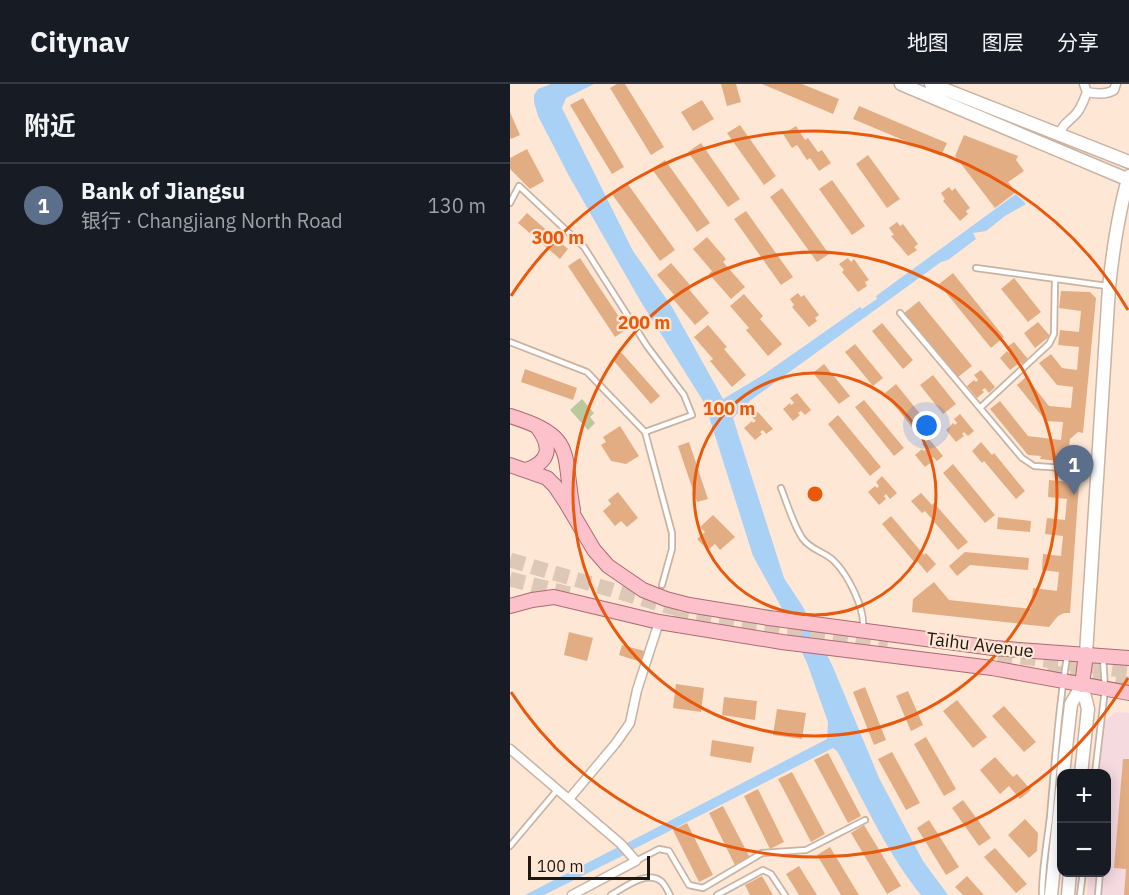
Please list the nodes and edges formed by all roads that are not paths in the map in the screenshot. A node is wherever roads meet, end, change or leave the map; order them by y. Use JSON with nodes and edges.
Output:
{"nodes":[{"id":1,"x":901,"y":84,"type":"edge"},
{"id":2,"x":931,"y":84,"type":"edge"},
{"id":3,"x":1116,"y":84,"type":"edge"},
{"id":4,"x":1085,"y":88,"type":"edge"},
{"id":5,"x":1059,"y":135,"type":"junction"},
{"id":6,"x":1129,"y":162,"type":"edge"},
{"id":7,"x":1129,"y":179,"type":"edge"},
{"id":8,"x":510,"y":203,"type":"edge"},
{"id":9,"x":976,"y":268,"type":"dead end"},
{"id":10,"x":1054,"y":279,"type":"junction"},
{"id":11,"x":1109,"y":287,"type":"junction"},
{"id":12,"x":900,"y":313,"type":"dead end"},
{"id":13,"x":510,"y":342,"type":"edge"},
{"id":14,"x":980,"y":408,"type":"junction"},
{"id":15,"x":510,"y":416,"type":"edge"},
{"id":16,"x":535,"y":423,"type":"junction"},
{"id":17,"x":645,"y":432,"type":"junction"},
{"id":18,"x":510,"y":465,"type":"edge"},
{"id":19,"x":526,"y":470,"type":"junction"},
{"id":20,"x":1098,"y":470,"type":"junction"},
{"id":21,"x":781,"y":488,"type":"dead end"},
{"id":22,"x":575,"y":518,"type":"junction"},
{"id":23,"x":662,"y":585,"type":"dead end"},
{"id":24,"x":532,"y":600,"type":"junction"},
{"id":25,"x":510,"y":606,"type":"edge"},
{"id":26,"x":510,"y":615,"type":"edge"},
{"id":27,"x":659,"y":622,"type":"junction"},
{"id":28,"x":862,"y":630,"type":"junction"},
{"id":29,"x":993,"y":648,"type":"junction"},
{"id":30,"x":1067,"y":654,"type":"junction"},
{"id":31,"x":1086,"y":654,"type":"junction"},
{"id":32,"x":1103,"y":656,"type":"junction"},
{"id":33,"x":1129,"y":658,"type":"edge"},
{"id":34,"x":992,"y":668,"type":"junction"},
{"id":35,"x":1063,"y":681,"type":"junction"},
{"id":36,"x":1082,"y":685,"type":"junction"},
{"id":37,"x":1104,"y":689,"type":"junction"},
{"id":38,"x":1129,"y":693,"type":"edge"},
{"id":39,"x":510,"y":748,"type":"edge"},
{"id":40,"x":1063,"y":768,"type":"edge"},
{"id":41,"x":1081,"y":769,"type":"edge"},
{"id":42,"x":1096,"y":769,"type":"edge"},
{"id":43,"x":558,"y":789,"type":"junction"},
{"id":44,"x":569,"y":799,"type":"junction"},
{"id":45,"x":865,"y":820,"type":"dead end"},
{"id":46,"x":1058,"y":823,"type":"edge"},
{"id":47,"x":510,"y":846,"type":"edge"},
{"id":48,"x":636,"y":861,"type":"junction"},
{"id":49,"x":1070,"y":877,"type":"edge"},
{"id":50,"x":1082,"y":877,"type":"edge"},
{"id":51,"x":1100,"y":877,"type":"edge"},
{"id":52,"x":572,"y":895,"type":"edge"},
{"id":53,"x":611,"y":895,"type":"edge"},
{"id":54,"x":670,"y":895,"type":"edge"},
{"id":55,"x":717,"y":895,"type":"edge"},
{"id":56,"x":785,"y":895,"type":"edge"},
{"id":57,"x":1042,"y":895,"type":"edge"},
{"id":58,"x":1051,"y":895,"type":"edge"},
{"id":59,"x":1068,"y":895,"type":"edge"},
{"id":60,"x":1080,"y":895,"type":"edge"},
{"id":61,"x":1098,"y":895,"type":"edge"}],
"edges":[{"from":1,"to":7,"type":"main road"},
{"from":2,"to":5,"type":"main road"},
{"from":3,"to":4,"type":"street"},
{"from":4,"to":5,"type":"street"},
{"from":5,"to":6,"type":"main road"},
{"from":7,"to":11,"type":"main road"},
{"from":8,"to":17,"type":"lane"},
{"from":9,"to":10,"type":"lane"},
{"from":10,"to":11,"type":"lane"},
{"from":10,"to":14,"type":"lane"},
{"from":11,"to":20,"type":"main road"},
{"from":12,"to":14,"type":"lane"},
{"from":13,"to":17,"type":"lane"},
{"from":14,"to":20,"type":"lane"},
{"from":15,"to":16,"type":"main road"},
{"from":16,"to":19,"type":"main road"},
{"from":16,"to":22,"type":"main road"},
{"from":17,"to":23,"type":"lane"},
{"from":18,"to":19,"type":"main road"},
{"from":19,"to":22,"type":"main road"},
{"from":20,"to":31,"type":"main road"},
{"from":21,"to":28,"type":"lane"},
{"from":22,"to":28,"type":"main road","name":"Taihu Avenue"},
{"from":24,"to":25,"type":"main road"},
{"from":24,"to":26,"type":"main road"},
{"from":24,"to":27,"type":"main road"},
{"from":27,"to":34,"type":"main road","name":"Taihu Avenue"},
{"from":27,"to":44,"type":"street"},
{"from":28,"to":29,"type":"main road","name":"Taihu Avenue"},
{"from":29,"to":30,"type":"main road","name":"Taihu Avenue"},
{"from":29,"to":34,"type":"main road"},
{"from":30,"to":31,"type":"main road","name":"Taihu Avenue"},
{"from":30,"to":35,"type":"lane"},
{"from":31,"to":32,"type":"main road","name":"Taihu Avenue"},
{"from":31,"to":36,"type":"main road"},
{"from":32,"to":33,"type":"main road","name":"Taihu Avenue"},
{"from":32,"to":37,"type":"lane"},
{"from":34,"to":35,"type":"main road","name":"Taihu Avenue"},
{"from":35,"to":36,"type":"main road","name":"Taihu Avenue"},
{"from":35,"to":57,"type":"lane"},
{"from":36,"to":37,"type":"main road","name":"Taihu Avenue"},
{"from":36,"to":40,"type":"main road"},
{"from":36,"to":41,"type":"main road"},
{"from":37,"to":38,"type":"main road","name":"Taihu Avenue"},
{"from":37,"to":42,"type":"lane"},
{"from":39,"to":43,"type":"street"},
{"from":40,"to":41,"type":"main road"},
{"from":43,"to":44,"type":"street"},
{"from":43,"to":47,"type":"lane"},
{"from":44,"to":48,"type":"street"},
{"from":45,"to":48,"type":"lane"},
{"from":46,"to":58,"type":"main road"},
{"from":48,"to":52,"type":"street"},
{"from":49,"to":59,"type":"main road"},
{"from":50,"to":60,"type":"lane"},
{"from":51,"to":61,"type":"lane"},
{"from":53,"to":54,"type":"lane"},
{"from":55,"to":56,"type":"lane"}]}
